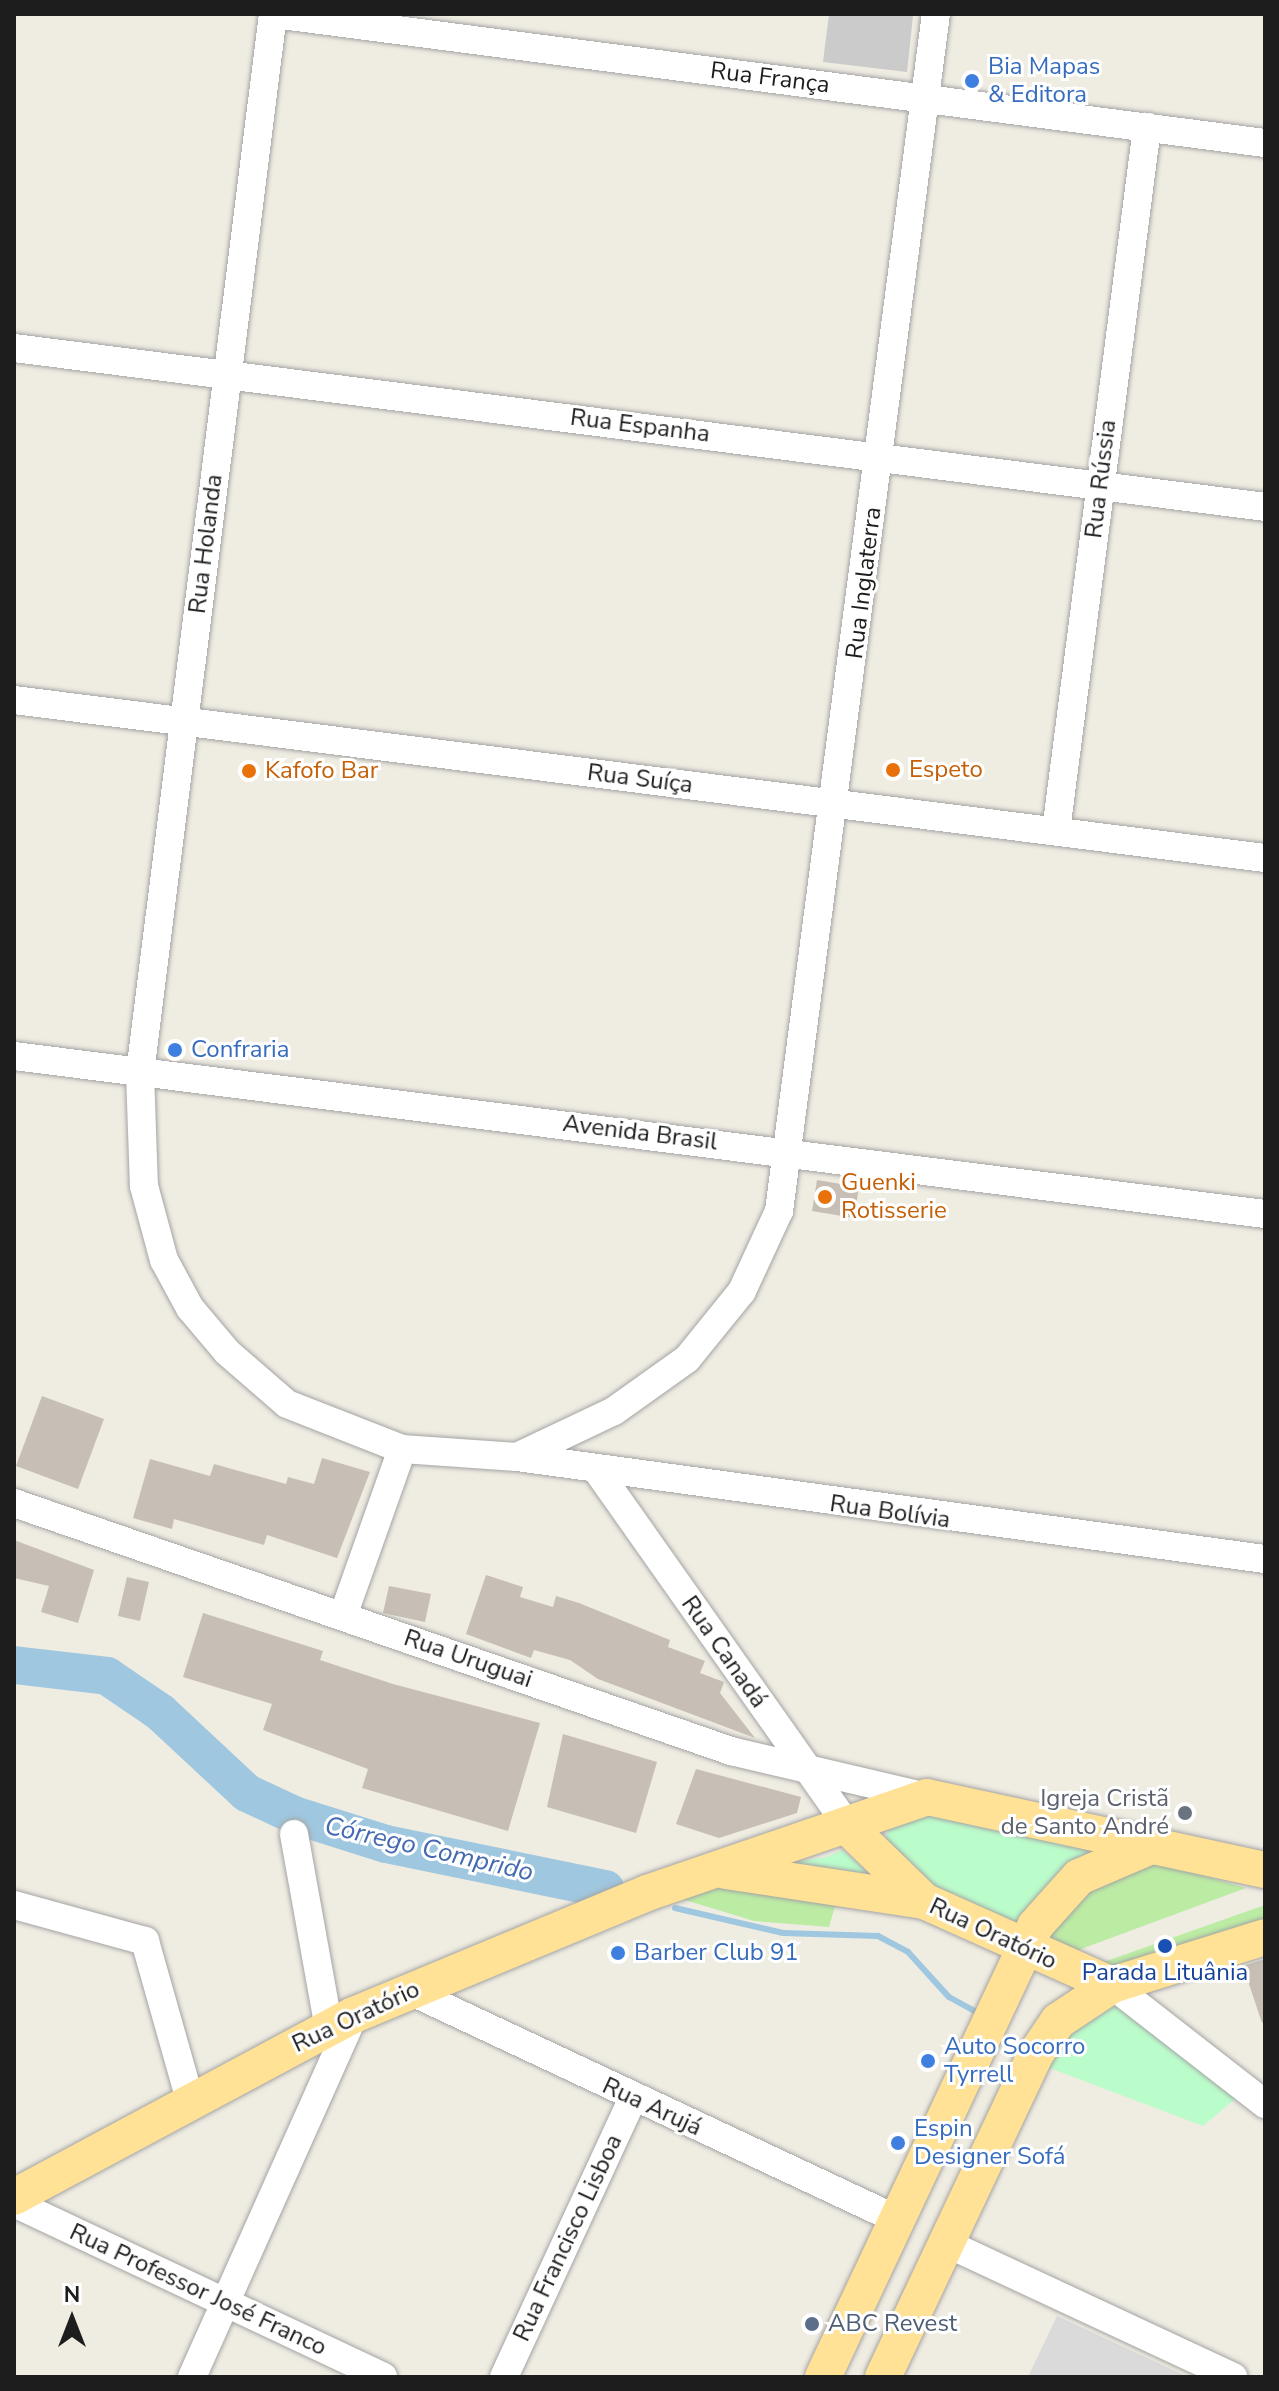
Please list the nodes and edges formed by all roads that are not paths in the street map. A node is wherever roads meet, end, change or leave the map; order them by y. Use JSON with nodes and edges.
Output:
{"nodes":[{"id":1,"x":273,"y":14,"type":"edge"},
{"id":2,"x":936,"y":14,"type":"edge"},
{"id":3,"x":925,"y":98,"type":"junction"},
{"id":4,"x":1147,"y":127,"type":"junction"},
{"id":5,"x":1265,"y":143,"type":"edge"},
{"id":6,"x":14,"y":348,"type":"edge"},
{"id":7,"x":227,"y":376,"type":"junction"},
{"id":8,"x":881,"y":456,"type":"junction"},
{"id":9,"x":1100,"y":486,"type":"junction"},
{"id":10,"x":1265,"y":507,"type":"edge"},
{"id":11,"x":14,"y":700,"type":"edge"},
{"id":12,"x":184,"y":723,"type":"junction"},
{"id":13,"x":836,"y":803,"type":"junction"},
{"id":14,"x":1056,"y":831,"type":"junction"},
{"id":15,"x":1265,"y":858,"type":"edge"},
{"id":16,"x":14,"y":1056,"type":"edge"},
{"id":17,"x":140,"y":1073,"type":"junction"},
{"id":18,"x":791,"y":1151,"type":"junction"},
{"id":19,"x":1265,"y":1214,"type":"edge"},
{"id":20,"x":402,"y":1449,"type":"junction"},
{"id":21,"x":517,"y":1457,"type":"junction"},
{"id":22,"x":599,"y":1473,"type":"junction"},
{"id":23,"x":14,"y":1503,"type":"edge"},
{"id":24,"x":1265,"y":1559,"type":"edge"},
{"id":25,"x":343,"y":1616,"type":"junction"},
{"id":26,"x":803,"y":1766,"type":"junction"},
{"id":27,"x":927,"y":1797,"type":"junction"},
{"id":28,"x":865,"y":1822,"type":"junction"},
{"id":29,"x":294,"y":1834,"type":"dead end"},
{"id":30,"x":1151,"y":1846,"type":"junction"},
{"id":31,"x":1257,"y":1863,"type":"edge"},
{"id":32,"x":712,"y":1869,"type":"junction"},
{"id":33,"x":924,"y":1901,"type":"junction"},
{"id":34,"x":14,"y":1905,"type":"edge"},
{"id":35,"x":1265,"y":1937,"type":"edge"},
{"id":36,"x":1021,"y":1950,"type":"junction"},
{"id":37,"x":1112,"y":1985,"type":"junction"},
{"id":38,"x":410,"y":1991,"type":"junction"},
{"id":39,"x":341,"y":2021,"type":"junction"},
{"id":40,"x":633,"y":2098,"type":"junction"},
{"id":41,"x":190,"y":2100,"type":"junction"},
{"id":42,"x":1265,"y":2104,"type":"edge"},
{"id":43,"x":14,"y":2200,"type":"edge"},
{"id":44,"x":896,"y":2219,"type":"junction"},
{"id":45,"x":946,"y":2243,"type":"junction"},
{"id":46,"x":227,"y":2303,"type":"junction"},
{"id":47,"x":192,"y":2377,"type":"edge"},
{"id":48,"x":383,"y":2377,"type":"edge"},
{"id":49,"x":504,"y":2377,"type":"edge"},
{"id":50,"x":823,"y":2377,"type":"edge"},
{"id":51,"x":883,"y":2377,"type":"edge"},
{"id":52,"x":1233,"y":2377,"type":"edge"}],
"edges":[{"from":1,"to":3,"type":"street","name":"Rua França"},
{"from":1,"to":7,"type":"street","name":"Rua Holanda"},
{"from":2,"to":3,"type":"street","name":"Rua Inglaterra"},
{"from":3,"to":4,"type":"street","name":"Rua França"},
{"from":3,"to":8,"type":"street","name":"Rua Inglaterra"},
{"from":4,"to":5,"type":"street","name":"Rua França"},
{"from":4,"to":9,"type":"street","name":"Rua Rússia"},
{"from":6,"to":7,"type":"street","name":"Rua Espanha"},
{"from":7,"to":8,"type":"street","name":"Rua Espanha"},
{"from":7,"to":12,"type":"street","name":"Rua Holanda"},
{"from":8,"to":9,"type":"street","name":"Rua Espanha"},
{"from":8,"to":13,"type":"street","name":"Rua Inglaterra"},
{"from":9,"to":10,"type":"street","name":"Rua Espanha"},
{"from":9,"to":14,"type":"street","name":"Rua Rússia"},
{"from":11,"to":12,"type":"street","name":"Rua Suíça"},
{"from":12,"to":13,"type":"street","name":"Rua Suíça"},
{"from":12,"to":17,"type":"street","name":"Rua Holanda"},
{"from":13,"to":14,"type":"street","name":"Rua Suíça"},
{"from":13,"to":18,"type":"street","name":"Rua Inglaterra"},
{"from":14,"to":15,"type":"street","name":"Rua Suíça"},
{"from":16,"to":17,"type":"street","name":"Avenida Brasil"},
{"from":17,"to":18,"type":"street","name":"Avenida Brasil"},
{"from":17,"to":20,"type":"street","name":"Rua Holanda"},
{"from":18,"to":19,"type":"street","name":"Avenida Brasil"},
{"from":18,"to":21,"type":"street","name":"Rua Inglaterra"},
{"from":20,"to":21,"type":"street","name":"Rua Bolívia"},
{"from":20,"to":25,"type":"street"},
{"from":21,"to":22,"type":"street","name":"Rua Bolívia"},
{"from":22,"to":24,"type":"street","name":"Rua Bolívia"},
{"from":22,"to":26,"type":"street","name":"Rua Canadá"},
{"from":23,"to":25,"type":"street","name":"Rua Uruguai"},
{"from":25,"to":26,"type":"street","name":"Rua Uruguai"},
{"from":26,"to":27,"type":"street","name":"Rua Uruguai"},
{"from":26,"to":28,"type":"street","name":"Rua Canadá"},
{"from":27,"to":28,"type":"main road","name":"Rua Oratório"},
{"from":27,"to":30,"type":"main road"},
{"from":28,"to":32,"type":"main road","name":"Rua Oratório"},
{"from":28,"to":33,"type":"main road"},
{"from":29,"to":39,"type":"street"},
{"from":30,"to":31,"type":"main road"},
{"from":30,"to":36,"type":"main road"},
{"from":32,"to":33,"type":"main road","name":"Rua Oratório"},
{"from":32,"to":38,"type":"main road","name":"Rua Oratório"},
{"from":33,"to":36,"type":"main road","name":"Rua Oratório"},
{"from":34,"to":41,"type":"street"},
{"from":35,"to":37,"type":"main road"},
{"from":36,"to":37,"type":"main road","name":"Rua Oratório"},
{"from":36,"to":44,"type":"main road"},
{"from":37,"to":42,"type":"street"},
{"from":37,"to":45,"type":"main road"},
{"from":38,"to":39,"type":"main road","name":"Rua Oratório"},
{"from":38,"to":40,"type":"street","name":"Rua Arujá"},
{"from":39,"to":41,"type":"main road","name":"Rua Oratório"},
{"from":39,"to":46,"type":"street"},
{"from":40,"to":44,"type":"street","name":"Rua Arujá"},
{"from":40,"to":49,"type":"street","name":"Rua Francisco Lisboa"},
{"from":41,"to":43,"type":"main road","name":"Rua Oratório"},
{"from":43,"to":46,"type":"street","name":"Rua Professor José Franco"},
{"from":44,"to":50,"type":"main road"},
{"from":45,"to":51,"type":"main road"},
{"from":45,"to":52,"type":"street"},
{"from":46,"to":47,"type":"street"},
{"from":46,"to":48,"type":"street","name":"Rua Professor José Franco"}]}
